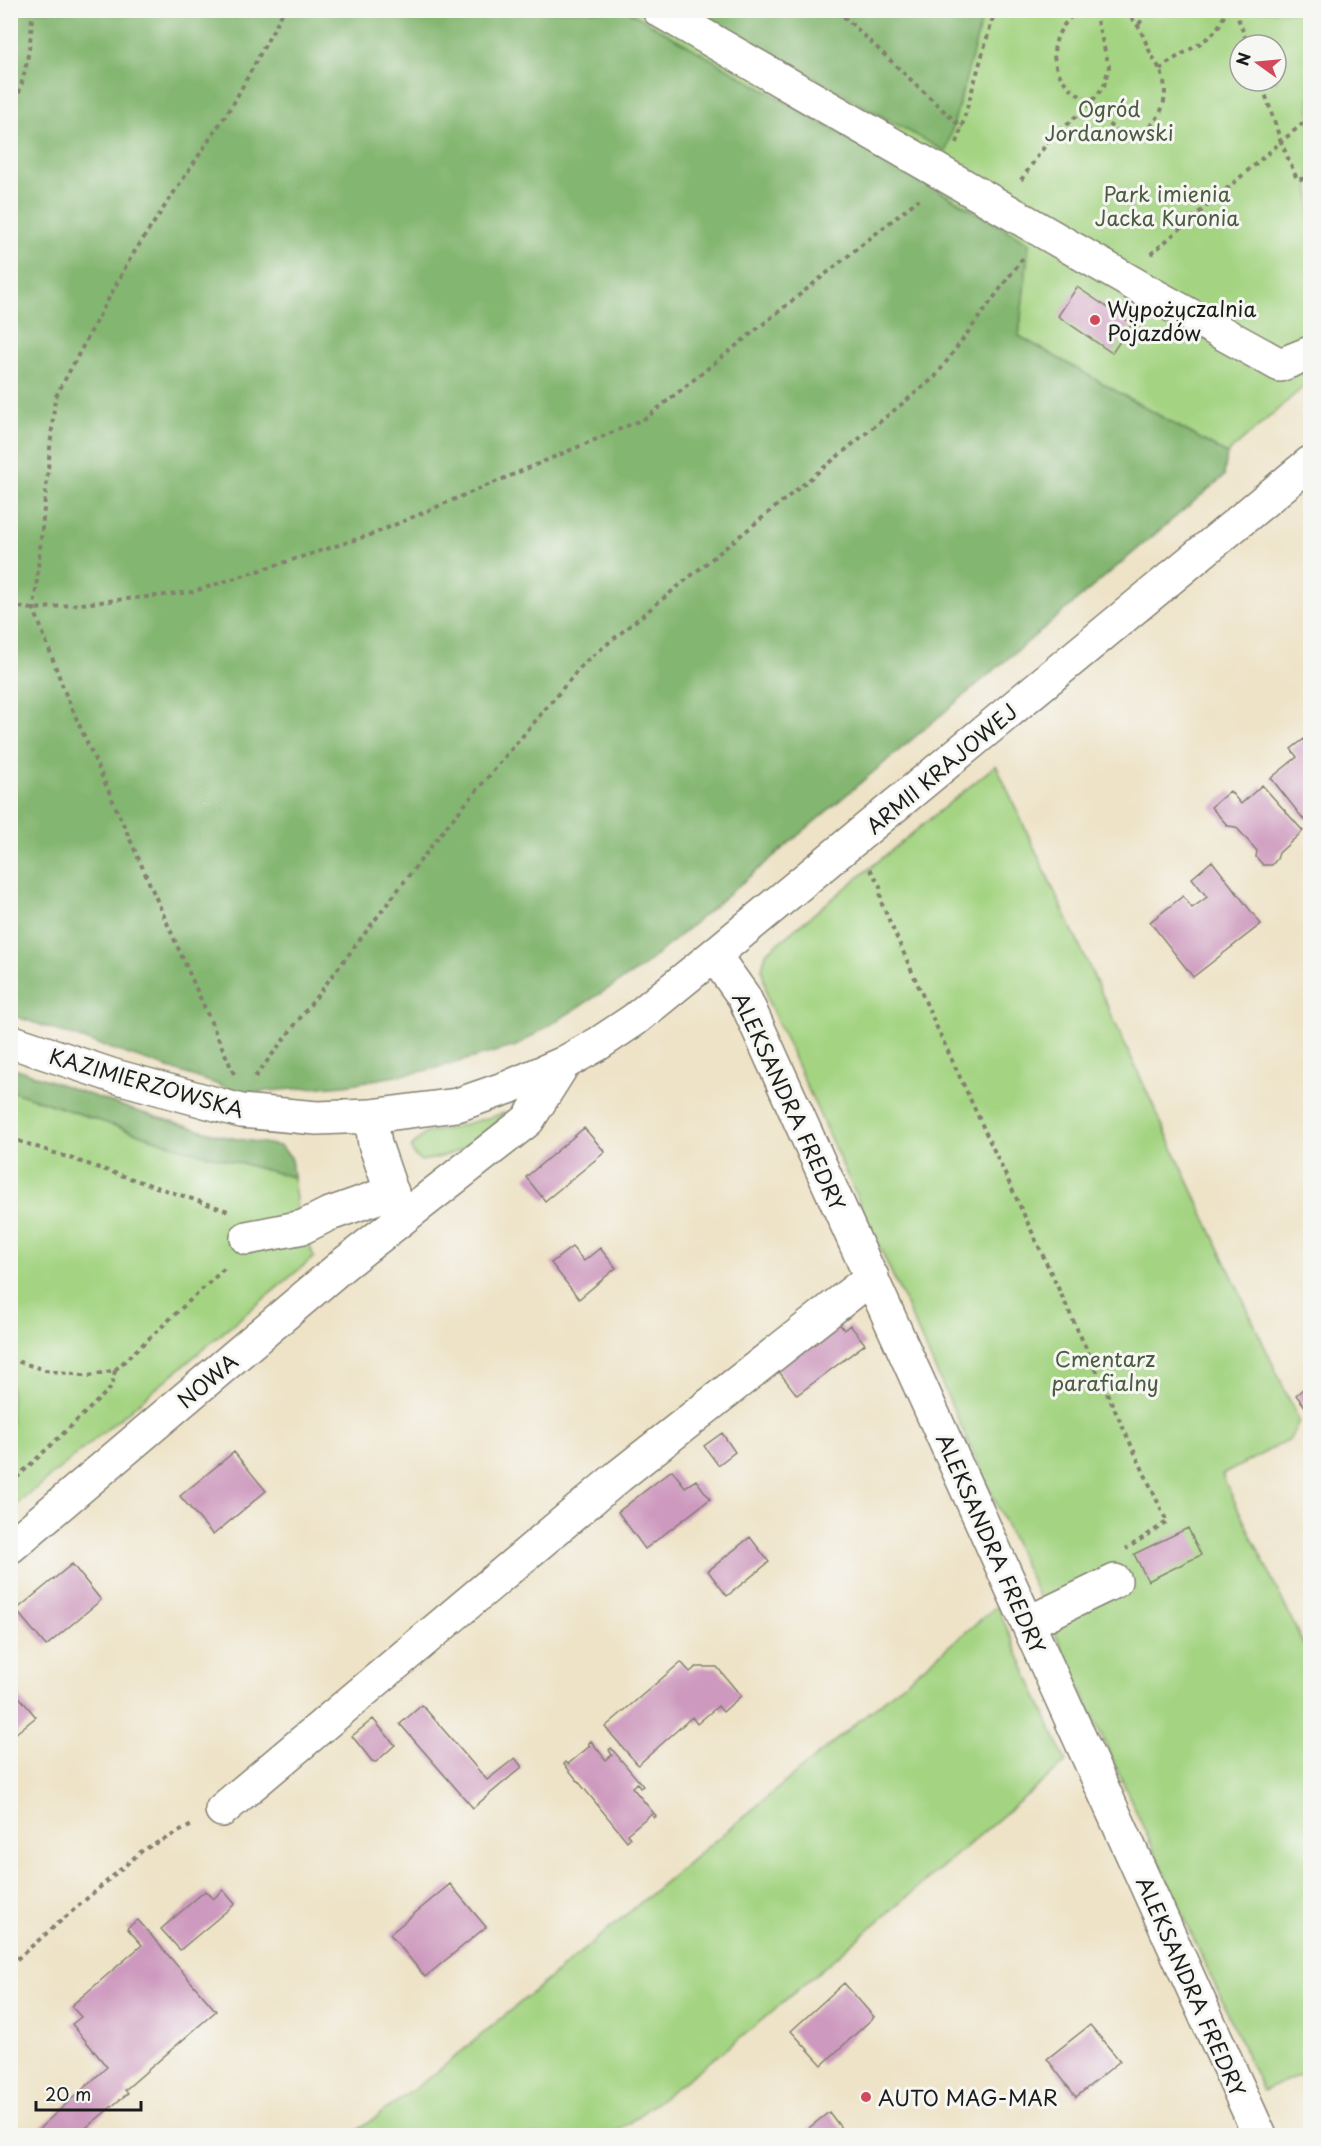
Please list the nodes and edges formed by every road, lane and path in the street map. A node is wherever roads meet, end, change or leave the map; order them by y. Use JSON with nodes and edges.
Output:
{"nodes":[{"id":1,"x":32,"y":10,"type":"edge"},
{"id":2,"x":284,"y":10,"type":"edge"},
{"id":3,"x":659,"y":10,"type":"edge"},
{"id":4,"x":837,"y":10,"type":"edge"},
{"id":5,"x":995,"y":10,"type":"edge"},
{"id":6,"x":1079,"y":10,"type":"edge"},
{"id":7,"x":1094,"y":10,"type":"edge"},
{"id":8,"x":1120,"y":10,"type":"edge"},
{"id":9,"x":1149,"y":10,"type":"edge"},
{"id":10,"x":1227,"y":10,"type":"edge"},
{"id":11,"x":1235,"y":10,"type":"edge"},
{"id":12,"x":1139,"y":24,"type":"junction"},
{"id":13,"x":1244,"y":33,"type":"edge"},
{"id":14,"x":1160,"y":70,"type":"junction"},
{"id":15,"x":1265,"y":93,"type":"edge"},
{"id":16,"x":1090,"y":103,"type":"junction"},
{"id":17,"x":1311,"y":117,"type":"edge"},
{"id":18,"x":10,"y":119,"type":"edge"},
{"id":19,"x":1281,"y":142,"type":"junction"},
{"id":20,"x":946,"y":176,"type":"junction"},
{"id":21,"x":1311,"y":179,"type":"edge"},
{"id":22,"x":1003,"y":208,"type":"junction"},
{"id":23,"x":1042,"y":231,"type":"junction"},
{"id":24,"x":1124,"y":276,"type":"junction"},
{"id":25,"x":1311,"y":353,"type":"edge"},
{"id":26,"x":1311,"y":463,"type":"edge"},
{"id":27,"x":10,"y":606,"type":"edge"},
{"id":28,"x":34,"y":609,"type":"junction"},
{"id":29,"x":870,"y":869,"type":"dead end"},
{"id":30,"x":714,"y":956,"type":"junction"},
{"id":31,"x":10,"y":1041,"type":"edge"},
{"id":32,"x":564,"y":1063,"type":"junction"},
{"id":33,"x":238,"y":1082,"type":"dead end"},
{"id":34,"x":250,"y":1083,"type":"dead end"},
{"id":35,"x":371,"y":1116,"type":"junction"},
{"id":36,"x":10,"y":1138,"type":"edge"},
{"id":37,"x":399,"y":1204,"type":"junction"},
{"id":38,"x":247,"y":1238,"type":"junction"},
{"id":39,"x":872,"y":1277,"type":"junction"},
{"id":40,"x":10,"y":1359,"type":"edge"},
{"id":41,"x":115,"y":1370,"type":"junction"},
{"id":42,"x":10,"y":1485,"type":"edge"},
{"id":43,"x":10,"y":1547,"type":"edge"},
{"id":44,"x":1115,"y":1581,"type":"joint"},
{"id":45,"x":1028,"y":1623,"type":"junction"},
{"id":46,"x":222,"y":1810,"type":"joint"},
{"id":47,"x":10,"y":1965,"type":"edge"},
{"id":48,"x":1260,"y":2136,"type":"edge"}],
"edges":[{"from":1,"to":18,"type":"path"},
{"from":2,"to":28,"type":"path"},
{"from":3,"to":20,"type":"street"},
{"from":4,"to":5,"type":"path"},
{"from":6,"to":16,"type":"path"},
{"from":7,"to":16,"type":"path"},
{"from":8,"to":12,"type":"path"},
{"from":9,"to":12,"type":"path"},
{"from":10,"to":14,"type":"path"},
{"from":11,"to":13,"type":"path"},
{"from":12,"to":14,"type":"path"},
{"from":14,"to":16,"type":"path"},
{"from":15,"to":19,"type":"path"},
{"from":16,"to":22,"type":"path"},
{"from":17,"to":19,"type":"path"},
{"from":19,"to":21,"type":"path"},
{"from":19,"to":24,"type":"path"},
{"from":20,"to":22,"type":"street"},
{"from":20,"to":28,"type":"path"},
{"from":22,"to":23,"type":"street"},
{"from":23,"to":24,"type":"street"},
{"from":23,"to":34,"type":"path"},
{"from":24,"to":25,"type":"street"},
{"from":26,"to":30,"type":"street","name":"ARMII KRAJOWEJ"},
{"from":27,"to":28,"type":"path"},
{"from":28,"to":33,"type":"path"},
{"from":29,"to":44,"type":"path"},
{"from":30,"to":32,"type":"street","name":"ARMII KRAJOWEJ"},
{"from":30,"to":39,"type":"street","name":"ALEKSANDRA FREDRY"},
{"from":31,"to":35,"type":"street","name":"KAZIMIERZOWSKA"},
{"from":32,"to":35,"type":"street","name":"KAZIMIERZOWSKA"},
{"from":32,"to":37,"type":"street","name":"NOWA"},
{"from":35,"to":37,"type":"street"},
{"from":36,"to":38,"type":"path"},
{"from":37,"to":38,"type":"street"},
{"from":37,"to":43,"type":"street","name":"NOWA"},
{"from":38,"to":41,"type":"path"},
{"from":39,"to":45,"type":"street","name":"ALEKSANDRA FREDRY"},
{"from":39,"to":46,"type":"street"},
{"from":40,"to":41,"type":"path"},
{"from":41,"to":42,"type":"path"},
{"from":44,"to":45,"type":"street"},
{"from":45,"to":48,"type":"street","name":"ALEKSANDRA FREDRY"},
{"from":46,"to":47,"type":"path"}]}
